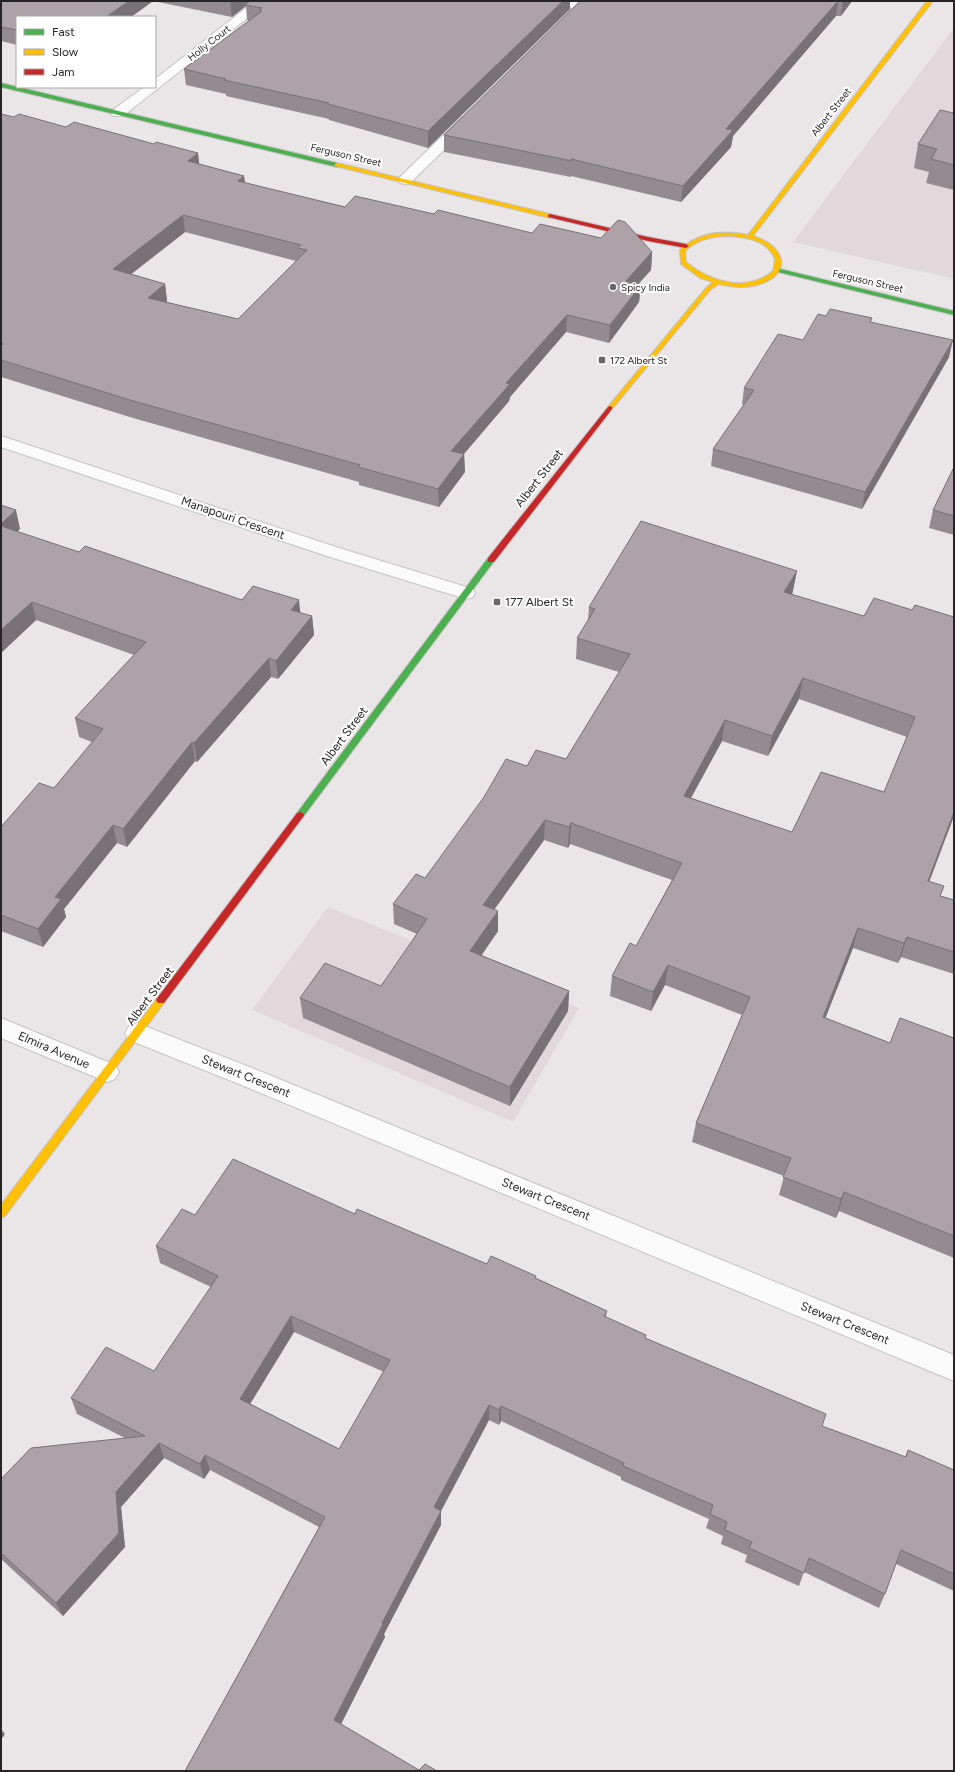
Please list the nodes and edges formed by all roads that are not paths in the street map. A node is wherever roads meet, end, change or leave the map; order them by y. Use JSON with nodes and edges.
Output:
{"nodes":[{"id":1,"x":263,"y":1,"type":"edge"},
{"id":2,"x":570,"y":1,"type":"edge"},
{"id":3,"x":930,"y":1,"type":"edge"},
{"id":4,"x":550,"y":37,"type":"edge"},
{"id":5,"x":156,"y":84,"type":"edge"},
{"id":6,"x":1,"y":85,"type":"edge"},
{"id":7,"x":151,"y":88,"type":"edge"},
{"id":8,"x":477,"y":110,"type":"edge"},
{"id":9,"x":118,"y":113,"type":"junction"},
{"id":10,"x":405,"y":180,"type":"junction"},
{"id":11,"x":749,"y":237,"type":"junction"},
{"id":12,"x":686,"y":246,"type":"junction"},
{"id":13,"x":776,"y":270,"type":"junction"},
{"id":14,"x":716,"y":283,"type":"junction"},
{"id":15,"x":954,"y":313,"type":"edge"},
{"id":16,"x":1,"y":441,"type":"edge"},
{"id":17,"x":466,"y":594,"type":"junction"},
{"id":18,"x":1,"y":1028,"type":"edge"},
{"id":19,"x":137,"y":1033,"type":"junction"},
{"id":20,"x":107,"y":1072,"type":"junction"},
{"id":21,"x":1,"y":1213,"type":"edge"},
{"id":22,"x":954,"y":1368,"type":"edge"}],
"edges":[{"from":1,"to":5,"type":"street","name":"Holly Court"},
{"from":2,"to":4,"type":"street"},
{"from":3,"to":11,"type":"main road","name":"Albert Street"},
{"from":6,"to":9,"type":"main road","name":"Ferguson Street"},
{"from":7,"to":9,"type":"street"},
{"from":8,"to":10,"type":"street"},
{"from":9,"to":10,"type":"main road","name":"Ferguson Street"},
{"from":10,"to":12,"type":"main road","name":"Ferguson Street"},
{"from":11,"to":12,"type":"main road"},
{"from":11,"to":13,"type":"main road"},
{"from":12,"to":14,"type":"main road"},
{"from":13,"to":14,"type":"main road"},
{"from":13,"to":15,"type":"main road","name":"Ferguson Street"},
{"from":14,"to":17,"type":"main road","name":"Albert Street"},
{"from":16,"to":17,"type":"street","name":"Manapouri Crescent"},
{"from":17,"to":19,"type":"main road","name":"Albert Street"},
{"from":18,"to":20,"type":"street","name":"Elmira Avenue"},
{"from":19,"to":20,"type":"main road","name":"Albert Street"},
{"from":19,"to":22,"type":"street","name":"Stewart Crescent"},
{"from":20,"to":21,"type":"main road","name":"Albert Street"}]}
